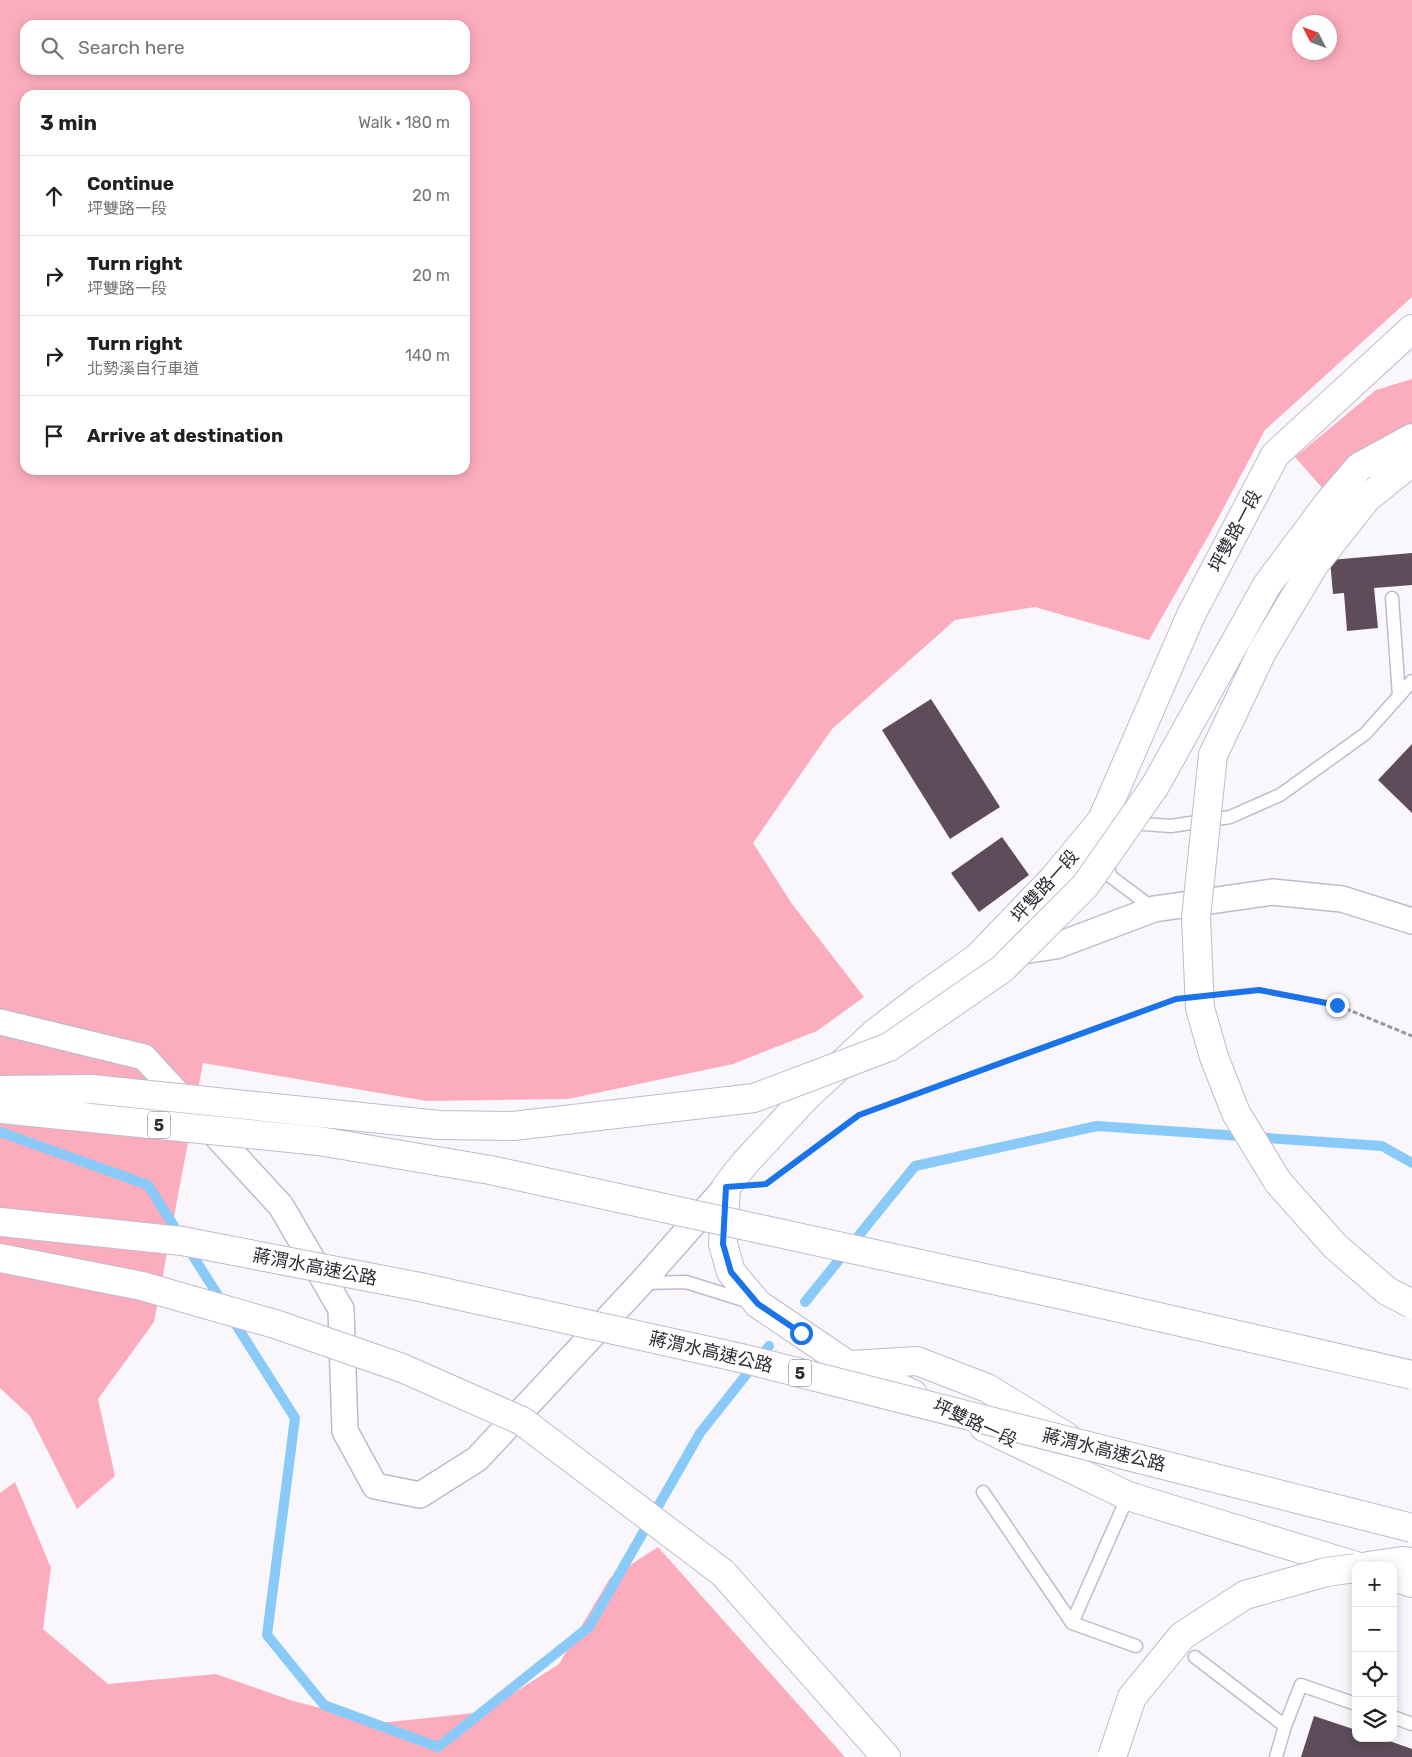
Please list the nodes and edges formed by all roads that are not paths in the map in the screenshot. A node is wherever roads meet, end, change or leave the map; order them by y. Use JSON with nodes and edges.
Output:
{"nodes":[{"id":1,"x":1412,"y":329,"type":"edge"},
{"id":2,"x":1412,"y":438,"type":"edge"},
{"id":3,"x":1412,"y":462,"type":"edge"},
{"id":4,"x":1392,"y":598,"type":"dead end"},
{"id":5,"x":1412,"y":681,"type":"edge"},
{"id":6,"x":1399,"y":696,"type":"junction"},
{"id":7,"x":1102,"y":820,"type":"junction"},
{"id":8,"x":1154,"y":909,"type":"junction"},
{"id":9,"x":1412,"y":921,"type":"edge"},
{"id":10,"x":977,"y":958,"type":"junction"},
{"id":11,"x":0,"y":1022,"type":"edge"},
{"id":12,"x":0,"y":1090,"type":"edge"},
{"id":13,"x":0,"y":1110,"type":"edge"},
{"id":14,"x":726,"y":1187,"type":"junction"},
{"id":15,"x":0,"y":1222,"type":"edge"},
{"id":16,"x":0,"y":1258,"type":"edge"},
{"id":17,"x":641,"y":1283,"type":"junction"},
{"id":18,"x":758,"y":1304,"type":"junction"},
{"id":19,"x":1412,"y":1304,"type":"edge"},
{"id":20,"x":848,"y":1365,"type":"junction"},
{"id":21,"x":1412,"y":1375,"type":"edge"},
{"id":22,"x":983,"y":1492,"type":"dead end"},
{"id":23,"x":1128,"y":1496,"type":"junction"},
{"id":24,"x":1412,"y":1528,"type":"edge"},
{"id":25,"x":1395,"y":1562,"type":"edge"},
{"id":26,"x":1412,"y":1562,"type":"edge"},
{"id":27,"x":1352,"y":1566,"type":"edge"},
{"id":28,"x":1352,"y":1568,"type":"edge"},
{"id":29,"x":1397,"y":1578,"type":"edge"},
{"id":30,"x":1412,"y":1583,"type":"edge"},
{"id":31,"x":1072,"y":1623,"type":"junction"},
{"id":32,"x":1136,"y":1646,"type":"dead end"},
{"id":33,"x":1195,"y":1657,"type":"dead end"},
{"id":34,"x":1352,"y":1703,"type":"edge"},
{"id":35,"x":1397,"y":1719,"type":"edge"},
{"id":36,"x":1412,"y":1724,"type":"edge"},
{"id":37,"x":1285,"y":1726,"type":"junction"},
{"id":38,"x":886,"y":1757,"type":"edge"},
{"id":39,"x":1112,"y":1757,"type":"edge"},
{"id":40,"x":1276,"y":1757,"type":"edge"}],
"edges":[{"from":1,"to":7,"type":"main road","name":"坪雙路一段"},
{"from":2,"to":12,"type":"main road","bridge":true},
{"from":3,"to":19,"type":"main road","bridge":true},
{"from":4,"to":6,"type":"lane"},
{"from":5,"to":6,"type":"lane"},
{"from":6,"to":7,"type":"lane"},
{"from":7,"to":8,"type":"lane"},
{"from":7,"to":10,"type":"main road","name":"坪雙路一段"},
{"from":8,"to":9,"type":"street"},
{"from":8,"to":10,"type":"street"},
{"from":10,"to":14,"type":"main road","name":"坪雙路一段"},
{"from":11,"to":17,"type":"street"},
{"from":13,"to":21,"type":"main road","number":"5","bridge":true},
{"from":14,"to":17,"type":"street"},
{"from":14,"to":18,"type":"main road","name":"坪雙路一段"},
{"from":15,"to":24,"type":"main road","name":"蔣渭水高速公路","number":"5","bridge":true},
{"from":16,"to":38,"type":"main road","bridge":true},
{"from":17,"to":18,"type":"lane"},
{"from":18,"to":20,"type":"main road","name":"坪雙路一段"},
{"from":20,"to":23,"type":"main road","name":"坪雙路一段"},
{"from":20,"to":23,"type":"main road","name":"坪雙路一段"},
{"from":22,"to":31,"type":"lane"},
{"from":23,"to":27,"type":"main road","name":"坪雙路一段"},
{"from":23,"to":31,"type":"lane"},
{"from":25,"to":26,"type":"main road"},
{"from":28,"to":39,"type":"main road","bridge":true},
{"from":29,"to":30,"type":"main road"},
{"from":31,"to":32,"type":"lane"},
{"from":33,"to":37,"type":"lane"},
{"from":34,"to":37,"type":"lane"},
{"from":35,"to":36,"type":"lane"},
{"from":37,"to":40,"type":"lane"}]}
